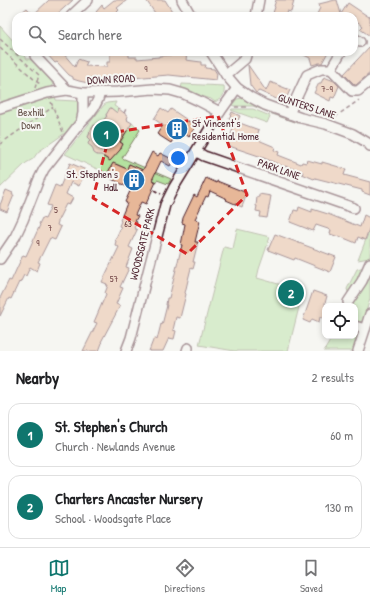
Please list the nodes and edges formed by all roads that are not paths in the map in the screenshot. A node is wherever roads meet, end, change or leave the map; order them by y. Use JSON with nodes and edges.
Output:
{"nodes":[{"id":1,"x":88,"y":0,"type":"edge"},
{"id":2,"x":182,"y":0,"type":"edge"},
{"id":3,"x":259,"y":0,"type":"edge"},
{"id":4,"x":75,"y":12,"type":"edge"},
{"id":5,"x":189,"y":12,"type":"edge"},
{"id":6,"x":257,"y":12,"type":"edge"},
{"id":7,"x":35,"y":56,"type":"edge"},
{"id":8,"x":214,"y":56,"type":"edge"},
{"id":9,"x":246,"y":56,"type":"edge"},
{"id":10,"x":339,"y":56,"type":"edge"},
{"id":11,"x":331,"y":69,"type":"junction"},
{"id":12,"x":226,"y":75,"type":"junction"},
{"id":13,"x":370,"y":80,"type":"edge"},
{"id":14,"x":237,"y":88,"type":"junction"},
{"id":15,"x":67,"y":90,"type":"junction"},
{"id":16,"x":100,"y":92,"type":"junction"},
{"id":17,"x":82,"y":93,"type":"junction"},
{"id":18,"x":0,"y":108,"type":"edge"},
{"id":19,"x":220,"y":112,"type":"junction"},
{"id":20,"x":289,"y":114,"type":"junction"},
{"id":21,"x":80,"y":122,"type":"junction"},
{"id":22,"x":370,"y":146,"type":"edge"},
{"id":23,"x":197,"y":152,"type":"junction"},
{"id":24,"x":354,"y":208,"type":"dead end"},
{"id":25,"x":0,"y":259,"type":"edge"},
{"id":26,"x":370,"y":263,"type":"edge"},
{"id":27,"x":348,"y":302,"type":"dead end"},
{"id":28,"x":370,"y":314,"type":"edge"},
{"id":29,"x":358,"y":327,"type":"edge"},
{"id":30,"x":365,"y":329,"type":"junction"},
{"id":31,"x":126,"y":351,"type":"edge"},
{"id":32,"x":358,"y":351,"type":"edge"}],
"edges":[{"from":1,"to":4,"type":"street"},
{"from":2,"to":5,"type":"street"},
{"from":3,"to":6,"type":"street"},
{"from":7,"to":15,"type":"street"},
{"from":8,"to":12,"type":"street","name":"GUNTERS LANE"},
{"from":9,"to":12,"type":"street"},
{"from":10,"to":11,"type":"street"},
{"from":11,"to":13,"type":"street"},
{"from":11,"to":20,"type":"street"},
{"from":12,"to":14,"type":"street","name":"GUNTERS LANE"},
{"from":14,"to":19,"type":"street","name":"WOODSGATE PARK"},
{"from":14,"to":20,"type":"street","name":"GUNTERS LANE"},
{"from":15,"to":17,"type":"street","name":"DOWN ROAD"},
{"from":15,"to":18,"type":"street","name":"DOWN ROAD"},
{"from":16,"to":17,"type":"street","name":"DOWN ROAD"},
{"from":16,"to":19,"type":"street","name":"DOWN ROAD"},
{"from":16,"to":21,"type":"street"},
{"from":17,"to":21,"type":"street"},
{"from":19,"to":23,"type":"street","name":"WOODSGATE PARK"},
{"from":20,"to":22,"type":"street","name":"GUNTERS LANE"},
{"from":21,"to":25,"type":"street"},
{"from":23,"to":24,"type":"street","name":"PARK LANE"},
{"from":23,"to":31,"type":"street","name":"WOODSGATE PARK"},
{"from":26,"to":27,"type":"street"},
{"from":28,"to":30,"type":"street"},
{"from":29,"to":30,"type":"street"},
{"from":30,"to":32,"type":"street"}]}
